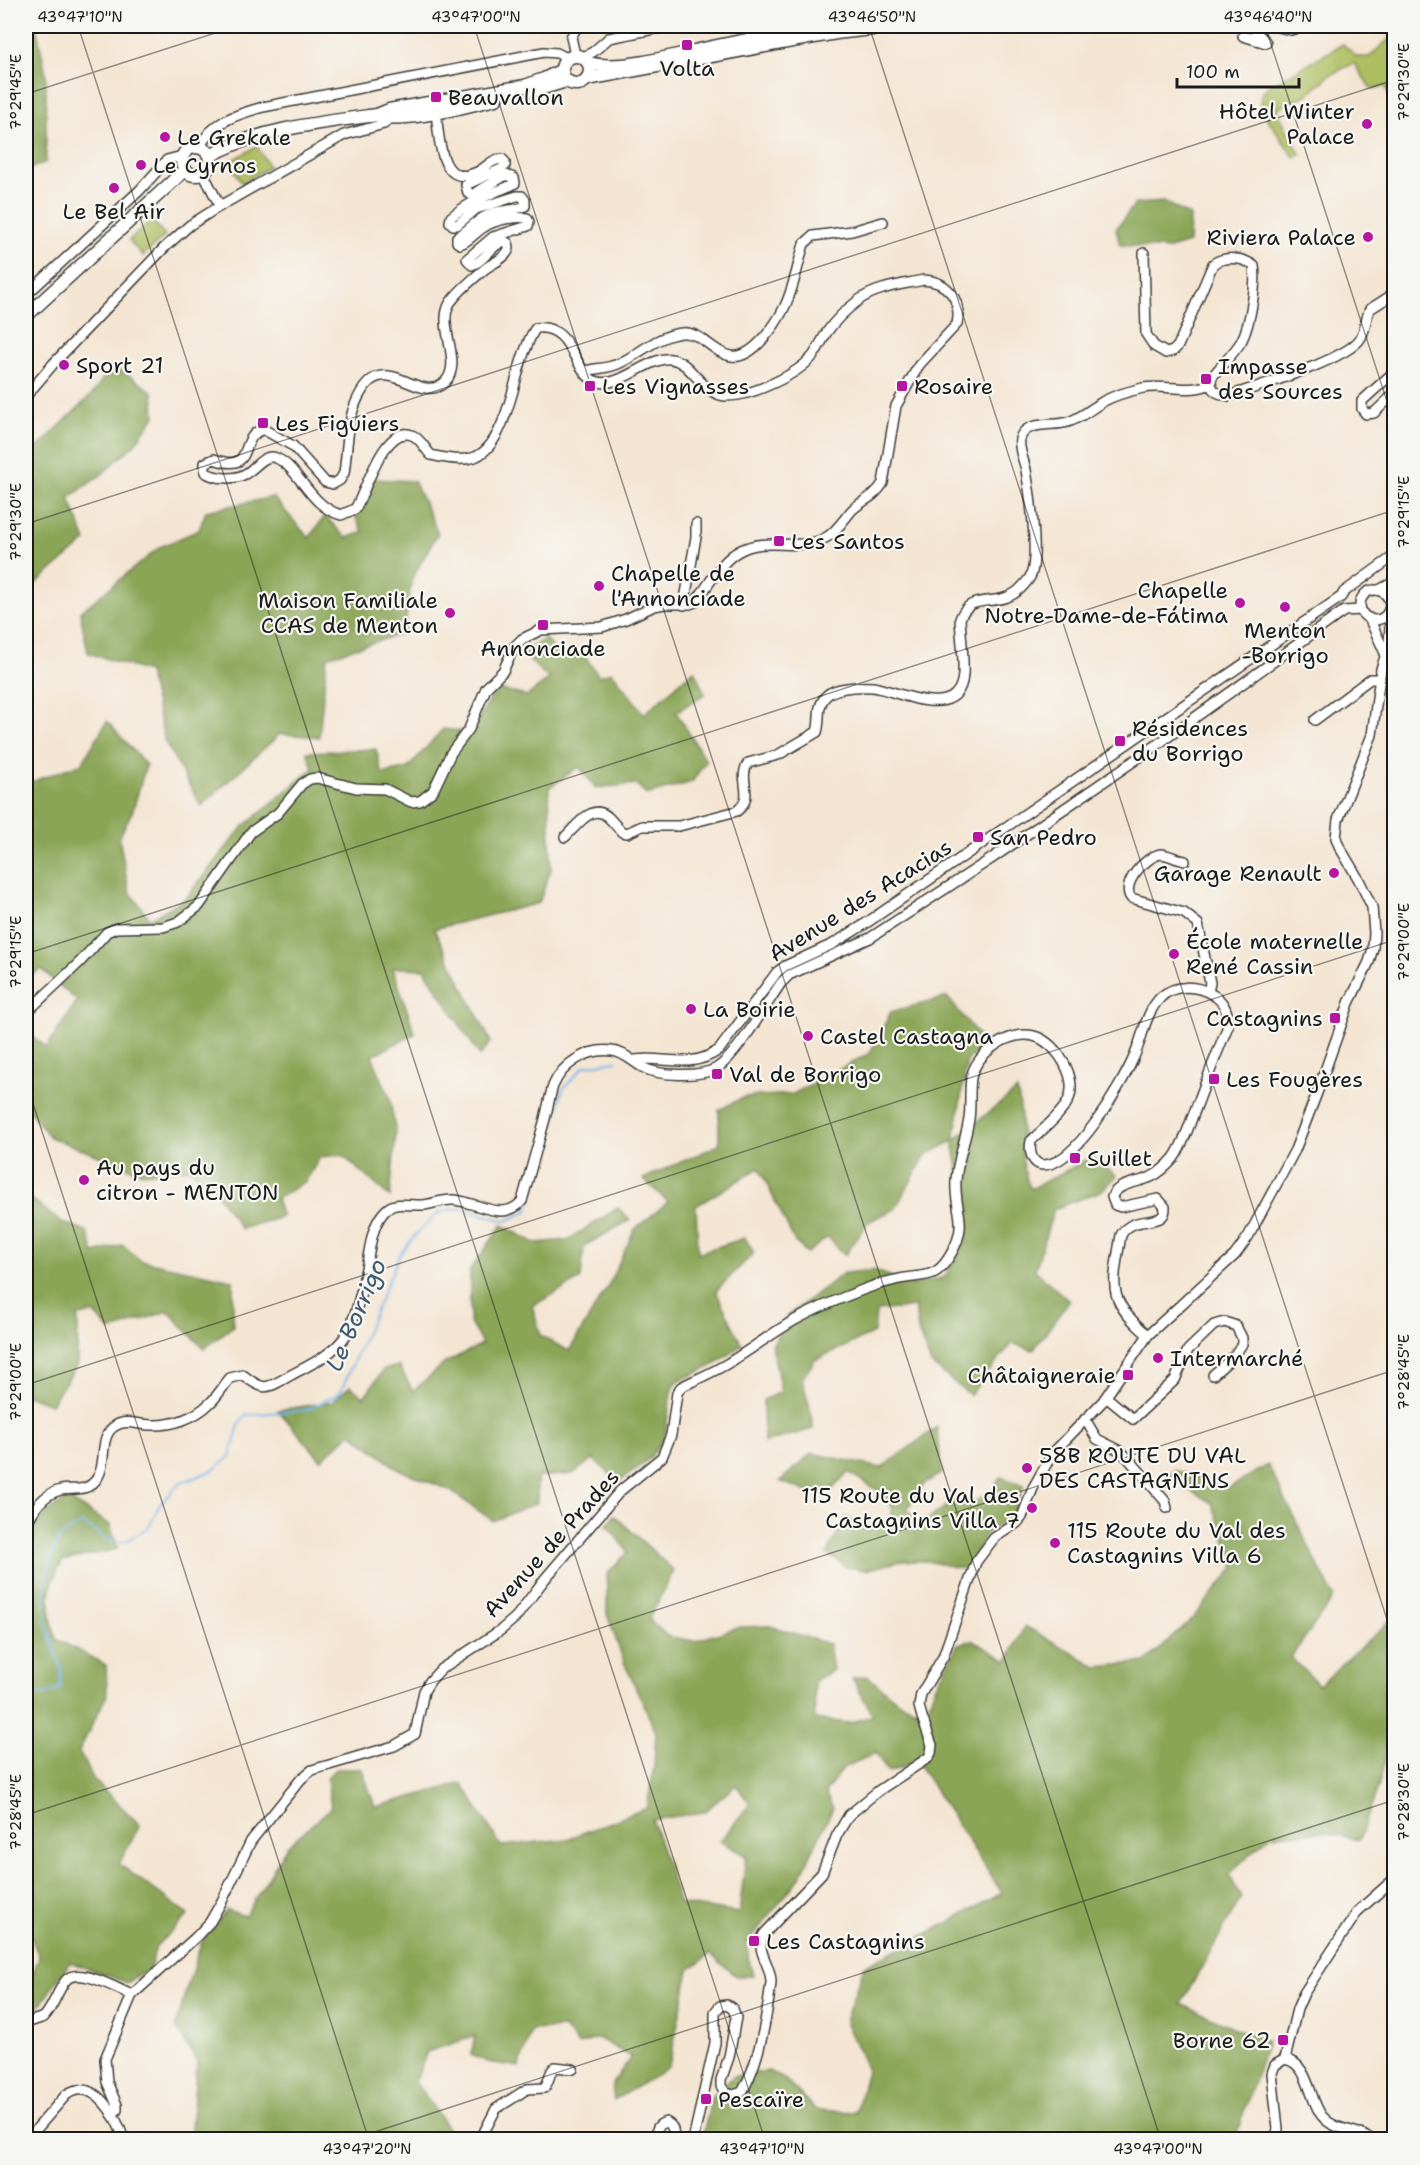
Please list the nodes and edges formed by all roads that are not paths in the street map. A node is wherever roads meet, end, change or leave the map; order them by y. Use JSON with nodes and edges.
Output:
{"nodes":[{"id":1,"x":582,"y":26,"type":"edge"},
{"id":2,"x":669,"y":26,"type":"edge"},
{"id":3,"x":830,"y":26,"type":"edge"},
{"id":4,"x":898,"y":26,"type":"edge"},
{"id":5,"x":1245,"y":26,"type":"edge"},
{"id":6,"x":1251,"y":26,"type":"edge"},
{"id":7,"x":1274,"y":26,"type":"edge"},
{"id":8,"x":1307,"y":26,"type":"edge"},
{"id":9,"x":1233,"y":27,"type":"edge"},
{"id":10,"x":1243,"y":36,"type":"dead end"},
{"id":11,"x":579,"y":58,"type":"junction"},
{"id":12,"x":564,"y":75,"type":"junction"},
{"id":13,"x":587,"y":79,"type":"junction"},
{"id":14,"x":436,"y":112,"type":"junction"},
{"id":15,"x":383,"y":116,"type":"junction"},
{"id":16,"x":200,"y":147,"type":"junction"},
{"id":17,"x":182,"y":156,"type":"junction"},
{"id":18,"x":210,"y":156,"type":"junction"},
{"id":19,"x":185,"y":170,"type":"junction"},
{"id":20,"x":203,"y":173,"type":"junction"},
{"id":21,"x":220,"y":206,"type":"junction"},
{"id":22,"x":883,"y":222,"type":"dead end"},
{"id":23,"x":1144,"y":253,"type":"dead end"},
{"id":24,"x":1395,"y":290,"type":"edge"},
{"id":25,"x":26,"y":295,"type":"edge"},
{"id":26,"x":26,"y":316,"type":"edge"},
{"id":27,"x":585,"y":371,"type":"junction"},
{"id":28,"x":1395,"y":372,"type":"edge"},
{"id":29,"x":1210,"y":384,"type":"junction"},
{"id":30,"x":1395,"y":394,"type":"edge"},
{"id":31,"x":26,"y":396,"type":"edge"},
{"id":32,"x":696,"y":524,"type":"dead end"},
{"id":33,"x":1395,"y":556,"type":"edge"},
{"id":34,"x":1372,"y":573,"type":"junction"},
{"id":35,"x":1395,"y":582,"type":"edge"},
{"id":36,"x":1374,"y":590,"type":"junction"},
{"id":37,"x":1341,"y":597,"type":"junction"},
{"id":38,"x":1362,"y":597,"type":"junction"},
{"id":39,"x":684,"y":605,"type":"junction"},
{"id":40,"x":1391,"y":605,"type":"edge"},
{"id":41,"x":1361,"y":609,"type":"junction"},
{"id":42,"x":1369,"y":618,"type":"junction"},
{"id":43,"x":1390,"y":654,"type":"edge"},
{"id":44,"x":1380,"y":674,"type":"junction"},
{"id":45,"x":1315,"y":720,"type":"dead end"},
{"id":46,"x":565,"y":837,"type":"dead end"},
{"id":47,"x":1185,"y":861,"type":"dead end"},
{"id":48,"x":1208,"y":992,"type":"junction"},
{"id":49,"x":26,"y":1013,"type":"edge"},
{"id":50,"x":635,"y":1060,"type":"junction"},
{"id":51,"x":1148,"y":1335,"type":"junction"},
{"id":52,"x":1213,"y":1375,"type":"dead end"},
{"id":53,"x":1106,"y":1396,"type":"junction"},
{"id":54,"x":1085,"y":1419,"type":"junction"},
{"id":55,"x":1167,"y":1508,"type":"dead end"},
{"id":56,"x":26,"y":1524,"type":"edge"},
{"id":57,"x":1395,"y":1879,"type":"edge"},
{"id":58,"x":132,"y":1995,"type":"junction"},
{"id":59,"x":26,"y":2023,"type":"edge"},
{"id":60,"x":1285,"y":2059,"type":"junction"},
{"id":61,"x":573,"y":2069,"type":"dead end"},
{"id":62,"x":112,"y":2114,"type":"junction"},
{"id":63,"x":27,"y":2139,"type":"edge"},
{"id":64,"x":124,"y":2139,"type":"edge"},
{"id":65,"x":480,"y":2139,"type":"edge"},
{"id":66,"x":657,"y":2139,"type":"edge"},
{"id":67,"x":673,"y":2139,"type":"edge"},
{"id":68,"x":693,"y":2139,"type":"edge"},
{"id":69,"x":1275,"y":2139,"type":"edge"},
{"id":70,"x":1372,"y":2139,"type":"edge"}],
"edges":[{"from":1,"to":11,"type":"street"},
{"from":2,"to":11,"type":"street"},
{"from":3,"to":11,"type":"main road"},
{"from":4,"to":13,"type":"main road"},
{"from":5,"to":9,"type":"street"},
{"from":6,"to":10,"type":"street"},
{"from":7,"to":8,"type":"street"},
{"from":11,"to":12,"type":"main road"},
{"from":11,"to":13,"type":"main road"},
{"from":11,"to":16,"type":"street"},
{"from":12,"to":13,"type":"main road"},
{"from":12,"to":14,"type":"main road"},
{"from":12,"to":15,"type":"main road"},
{"from":14,"to":15,"type":"main road"},
{"from":14,"to":27,"type":"street"},
{"from":15,"to":18,"type":"main road"},
{"from":15,"to":21,"type":"street"},
{"from":16,"to":17,"type":"main road"},
{"from":16,"to":18,"type":"main road"},
{"from":17,"to":19,"type":"main road"},
{"from":17,"to":25,"type":"street"},
{"from":18,"to":20,"type":"main road"},
{"from":19,"to":20,"type":"main road"},
{"from":19,"to":26,"type":"main road"},
{"from":20,"to":21,"type":"street"},
{"from":21,"to":31,"type":"street"},
{"from":22,"to":27,"type":"street"},
{"from":23,"to":29,"type":"street"},
{"from":24,"to":29,"type":"street"},
{"from":27,"to":39,"type":"street"},
{"from":28,"to":30,"type":"street"},
{"from":29,"to":46,"type":"street"},
{"from":32,"to":39,"type":"street"},
{"from":33,"to":34,"type":"street","name":"Avenue des Acacias"},
{"from":34,"to":36,"type":"street"},
{"from":34,"to":37,"type":"street","name":"Avenue des Acacias"},
{"from":35,"to":36,"type":"street"},
{"from":36,"to":38,"type":"street"},
{"from":36,"to":40,"type":"street"},
{"from":37,"to":38,"type":"street"},
{"from":37,"to":50,"type":"street","name":"Avenue des Acacias"},
{"from":38,"to":41,"type":"street"},
{"from":39,"to":49,"type":"street"},
{"from":40,"to":42,"type":"street"},
{"from":40,"to":43,"type":"street"},
{"from":41,"to":42,"type":"street"},
{"from":41,"to":50,"type":"street","name":"Avenue des Acacias"},
{"from":42,"to":43,"type":"street"},
{"from":43,"to":44,"type":"street"},
{"from":44,"to":45,"type":"street"},
{"from":44,"to":51,"type":"street"},
{"from":47,"to":48,"type":"street"},
{"from":48,"to":51,"type":"street"},
{"from":48,"to":58,"type":"street","name":"Avenue de Prades"},
{"from":50,"to":56,"type":"street"},
{"from":51,"to":53,"type":"street"},
{"from":52,"to":53,"type":"street"},
{"from":53,"to":54,"type":"street"},
{"from":54,"to":55,"type":"street"},
{"from":54,"to":68,"type":"street"},
{"from":57,"to":60,"type":"street"},
{"from":58,"to":59,"type":"street"},
{"from":58,"to":62,"type":"street","name":"Avenue de Prades"},
{"from":60,"to":69,"type":"street"},
{"from":60,"to":70,"type":"street"},
{"from":61,"to":65,"type":"street"},
{"from":62,"to":63,"type":"street"},
{"from":62,"to":64,"type":"street"},
{"from":66,"to":67,"type":"street"}]}
